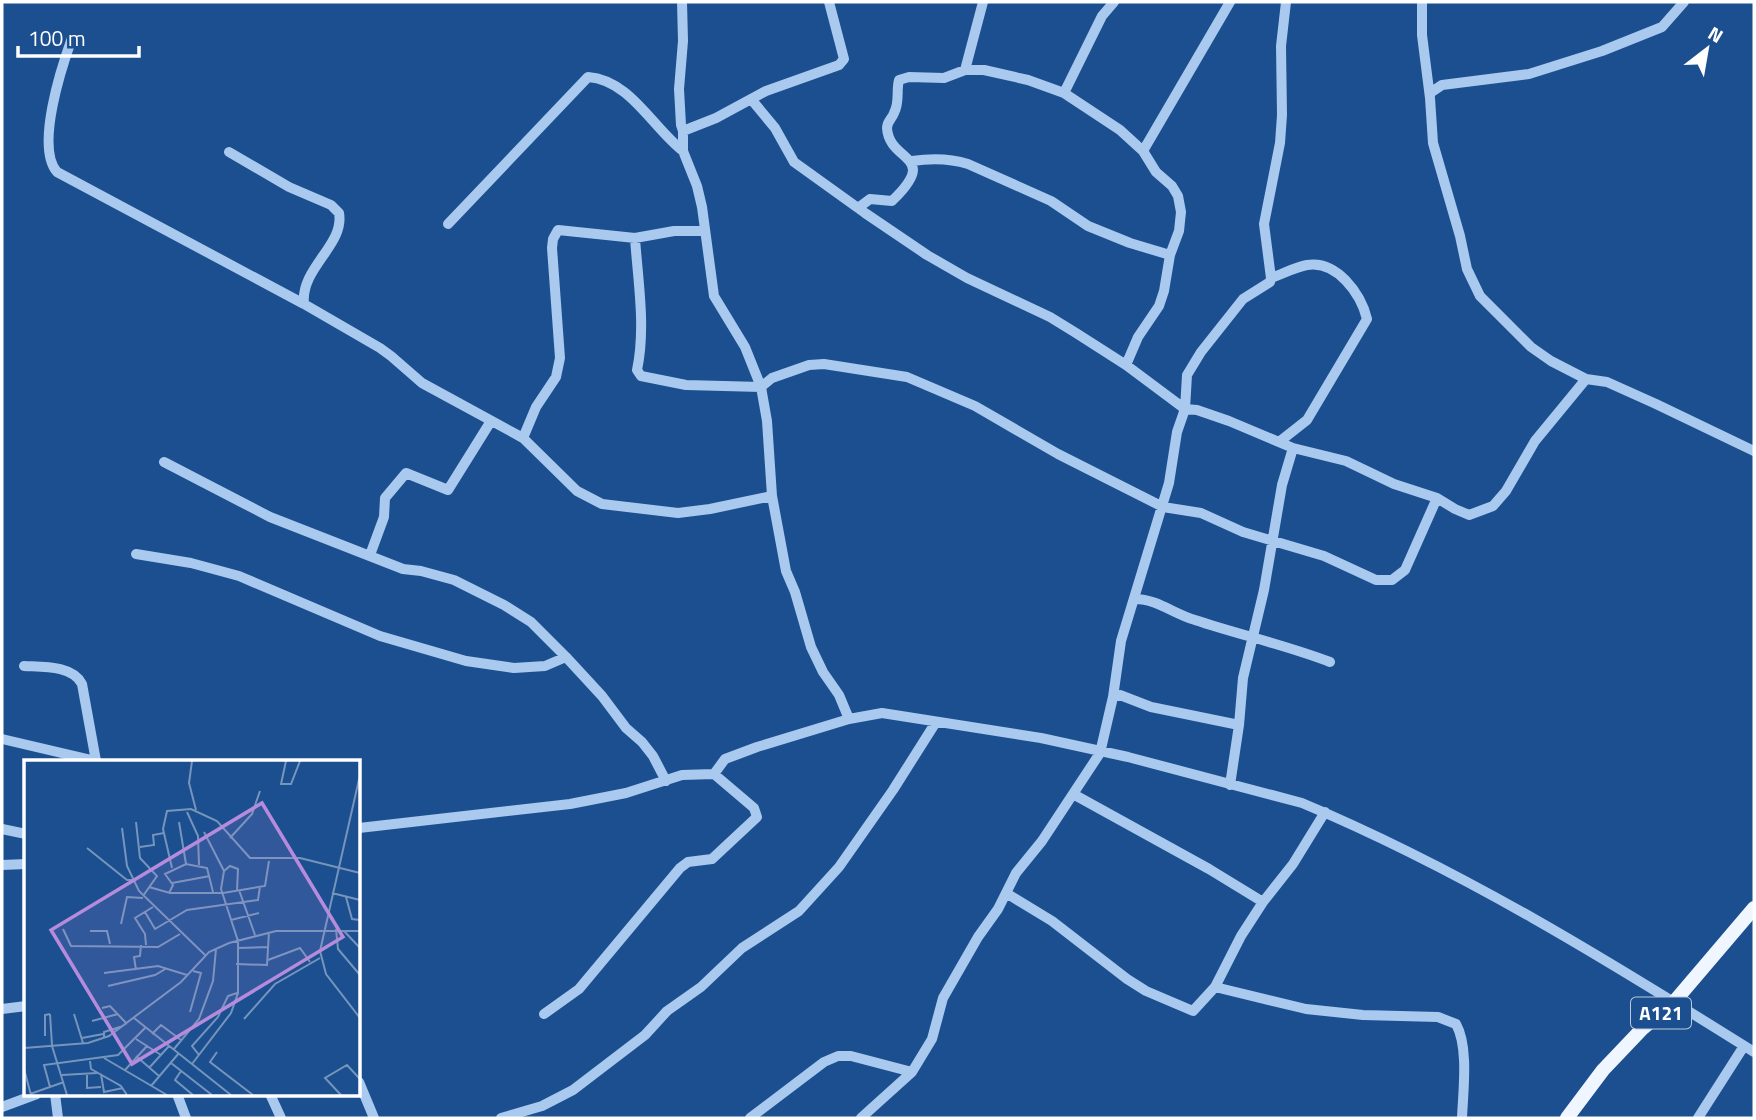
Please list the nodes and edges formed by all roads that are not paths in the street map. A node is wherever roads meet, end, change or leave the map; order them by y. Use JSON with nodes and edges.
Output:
{"nodes":[{"id":1,"x":682,"y":2,"type":"edge"},
{"id":2,"x":829,"y":2,"type":"edge"},
{"id":3,"x":983,"y":2,"type":"edge"},
{"id":4,"x":1114,"y":2,"type":"edge"},
{"id":5,"x":1230,"y":2,"type":"edge"},
{"id":6,"x":1286,"y":2,"type":"edge"},
{"id":7,"x":1422,"y":2,"type":"edge"},
{"id":8,"x":1684,"y":2,"type":"edge"},
{"id":9,"x":72,"y":38,"type":"dead end"},
{"id":10,"x":965,"y":70,"type":"junction"},
{"id":11,"x":1064,"y":93,"type":"junction"},
{"id":12,"x":1430,"y":93,"type":"junction"},
{"id":13,"x":751,"y":99,"type":"junction"},
{"id":14,"x":683,"y":131,"type":"junction"},
{"id":15,"x":683,"y":151,"type":"junction"},
{"id":16,"x":1143,"y":151,"type":"junction"},
{"id":17,"x":229,"y":152,"type":"dead end"},
{"id":18,"x":912,"y":161,"type":"junction"},
{"id":19,"x":858,"y":208,"type":"junction"},
{"id":20,"x":448,"y":224,"type":"dead end"},
{"id":21,"x":705,"y":231,"type":"junction"},
{"id":22,"x":635,"y":238,"type":"junction"},
{"id":23,"x":1170,"y":255,"type":"junction"},
{"id":24,"x":1271,"y":278,"type":"junction"},
{"id":25,"x":304,"y":304,"type":"junction"},
{"id":26,"x":1126,"y":365,"type":"junction"},
{"id":27,"x":1586,"y":379,"type":"junction"},
{"id":28,"x":761,"y":387,"type":"junction"},
{"id":29,"x":1185,"y":409,"type":"junction"},
{"id":30,"x":491,"y":421,"type":"junction"},
{"id":31,"x":523,"y":438,"type":"junction"},
{"id":32,"x":1279,"y":442,"type":"junction"},
{"id":33,"x":1293,"y":448,"type":"junction"},
{"id":34,"x":1754,"y":451,"type":"edge"},
{"id":35,"x":164,"y":463,"type":"dead end"},
{"id":36,"x":772,"y":496,"type":"junction"},
{"id":37,"x":1437,"y":498,"type":"junction"},
{"id":38,"x":1163,"y":507,"type":"junction"},
{"id":39,"x":1272,"y":541,"type":"junction"},
{"id":40,"x":136,"y":554,"type":"dead end"},
{"id":41,"x":370,"y":555,"type":"junction"},
{"id":42,"x":1135,"y":599,"type":"junction"},
{"id":43,"x":1253,"y":636,"type":"junction"},
{"id":44,"x":566,"y":657,"type":"junction"},
{"id":45,"x":1330,"y":662,"type":"dead end"},
{"id":46,"x":24,"y":666,"type":"dead end"},
{"id":47,"x":1113,"y":697,"type":"junction"},
{"id":48,"x":849,"y":719,"type":"junction"},
{"id":49,"x":936,"y":722,"type":"junction"},
{"id":50,"x":1239,"y":725,"type":"junction"},
{"id":51,"x":2,"y":739,"type":"edge"},
{"id":52,"x":1100,"y":753,"type":"junction"},
{"id":53,"x":92,"y":760,"type":"edge"},
{"id":54,"x":96,"y":760,"type":"edge"},
{"id":55,"x":714,"y":774,"type":"junction"},
{"id":56,"x":666,"y":781,"type":"junction"},
{"id":57,"x":1230,"y":785,"type":"junction"},
{"id":58,"x":1073,"y":794,"type":"junction"},
{"id":59,"x":1325,"y":813,"type":"junction"},
{"id":60,"x":360,"y":828,"type":"edge"},
{"id":61,"x":2,"y":829,"type":"edge"},
{"id":62,"x":24,"y":834,"type":"edge"},
{"id":63,"x":24,"y":864,"type":"edge"},
{"id":64,"x":2,"y":865,"type":"edge"},
{"id":65,"x":1006,"y":893,"type":"junction"},
{"id":66,"x":1263,"y":902,"type":"junction"},
{"id":67,"x":1754,"y":908,"type":"edge"},
{"id":68,"x":1215,"y":987,"type":"junction"},
{"id":69,"x":1674,"y":1002,"type":"junction"},
{"id":70,"x":24,"y":1006,"type":"edge"},
{"id":71,"x":2,"y":1009,"type":"edge"},
{"id":72,"x":544,"y":1014,"type":"dead end"},
{"id":73,"x":1744,"y":1046,"type":"junction"},
{"id":74,"x":1754,"y":1052,"type":"edge"},
{"id":75,"x":912,"y":1072,"type":"junction"},
{"id":76,"x":360,"y":1084,"type":"edge"},
{"id":77,"x":32,"y":1096,"type":"edge"},
{"id":78,"x":55,"y":1096,"type":"edge"},
{"id":79,"x":178,"y":1096,"type":"edge"},
{"id":80,"x":271,"y":1096,"type":"edge"},
{"id":81,"x":2,"y":1107,"type":"edge"},
{"id":82,"x":58,"y":1118,"type":"edge"},
{"id":83,"x":186,"y":1118,"type":"edge"},
{"id":84,"x":281,"y":1118,"type":"edge"},
{"id":85,"x":374,"y":1118,"type":"edge"},
{"id":86,"x":501,"y":1118,"type":"edge"},
{"id":87,"x":750,"y":1118,"type":"edge"},
{"id":88,"x":861,"y":1118,"type":"edge"},
{"id":89,"x":1462,"y":1118,"type":"edge"},
{"id":90,"x":1567,"y":1118,"type":"edge"},
{"id":91,"x":1698,"y":1118,"type":"edge"}],
"edges":[{"from":1,"to":14,"type":"street"},
{"from":2,"to":13,"type":"street"},
{"from":3,"to":10,"type":"street"},
{"from":4,"to":11,"type":"street"},
{"from":5,"to":16,"type":"street"},
{"from":6,"to":24,"type":"street"},
{"from":7,"to":12,"type":"street"},
{"from":8,"to":12,"type":"street"},
{"from":9,"to":25,"type":"street"},
{"from":10,"to":11,"type":"street"},
{"from":10,"to":18,"type":"street"},
{"from":11,"to":16,"type":"street"},
{"from":12,"to":27,"type":"street"},
{"from":13,"to":14,"type":"street"},
{"from":13,"to":19,"type":"street"},
{"from":14,"to":15,"type":"street"},
{"from":15,"to":20,"type":"street"},
{"from":15,"to":21,"type":"street"},
{"from":16,"to":23,"type":"street"},
{"from":17,"to":25,"type":"street"},
{"from":18,"to":19,"type":"street"},
{"from":18,"to":23,"type":"street"},
{"from":19,"to":26,"type":"street"},
{"from":21,"to":22,"type":"street"},
{"from":21,"to":28,"type":"street"},
{"from":22,"to":28,"type":"street"},
{"from":22,"to":31,"type":"street"},
{"from":23,"to":26,"type":"street"},
{"from":24,"to":29,"type":"street"},
{"from":24,"to":32,"type":"street"},
{"from":25,"to":30,"type":"street"},
{"from":26,"to":29,"type":"street"},
{"from":27,"to":34,"type":"street"},
{"from":27,"to":37,"type":"street"},
{"from":28,"to":36,"type":"street"},
{"from":28,"to":38,"type":"street"},
{"from":29,"to":32,"type":"street"},
{"from":29,"to":38,"type":"street"},
{"from":30,"to":31,"type":"street"},
{"from":30,"to":41,"type":"street"},
{"from":31,"to":36,"type":"street"},
{"from":32,"to":33,"type":"street"},
{"from":33,"to":37,"type":"street"},
{"from":33,"to":39,"type":"street"},
{"from":35,"to":41,"type":"street"},
{"from":36,"to":48,"type":"street"},
{"from":37,"to":39,"type":"street"},
{"from":38,"to":39,"type":"street"},
{"from":38,"to":42,"type":"street"},
{"from":39,"to":43,"type":"street"},
{"from":40,"to":44,"type":"street"},
{"from":41,"to":44,"type":"street"},
{"from":42,"to":43,"type":"street"},
{"from":42,"to":47,"type":"street"},
{"from":43,"to":45,"type":"street"},
{"from":43,"to":50,"type":"street"},
{"from":44,"to":56,"type":"street"},
{"from":46,"to":54,"type":"street"},
{"from":47,"to":50,"type":"street"},
{"from":47,"to":52,"type":"street"},
{"from":48,"to":49,"type":"street"},
{"from":48,"to":55,"type":"street"},
{"from":49,"to":52,"type":"street"},
{"from":49,"to":86,"type":"street"},
{"from":50,"to":57,"type":"street"},
{"from":51,"to":53,"type":"street"},
{"from":52,"to":57,"type":"street"},
{"from":52,"to":58,"type":"street"},
{"from":55,"to":56,"type":"street"},
{"from":55,"to":72,"type":"street"},
{"from":56,"to":60,"type":"street"},
{"from":57,"to":59,"type":"street"},
{"from":58,"to":65,"type":"street"},
{"from":58,"to":66,"type":"street"},
{"from":59,"to":66,"type":"street"},
{"from":59,"to":69,"type":"street"},
{"from":61,"to":62,"type":"street"},
{"from":63,"to":64,"type":"street"},
{"from":65,"to":68,"type":"street"},
{"from":65,"to":75,"type":"street"},
{"from":66,"to":68,"type":"street"},
{"from":67,"to":69,"type":"main road","number":"A121"},
{"from":68,"to":89,"type":"street"},
{"from":69,"to":73,"type":"street"},
{"from":69,"to":90,"type":"main road","number":"A121"},
{"from":70,"to":71,"type":"street"},
{"from":73,"to":74,"type":"street"},
{"from":73,"to":91,"type":"street"},
{"from":75,"to":87,"type":"street"},
{"from":75,"to":88,"type":"street"},
{"from":76,"to":85,"type":"street"},
{"from":77,"to":81,"type":"street"},
{"from":78,"to":82,"type":"street"},
{"from":79,"to":83,"type":"street"},
{"from":80,"to":84,"type":"street"}]}
